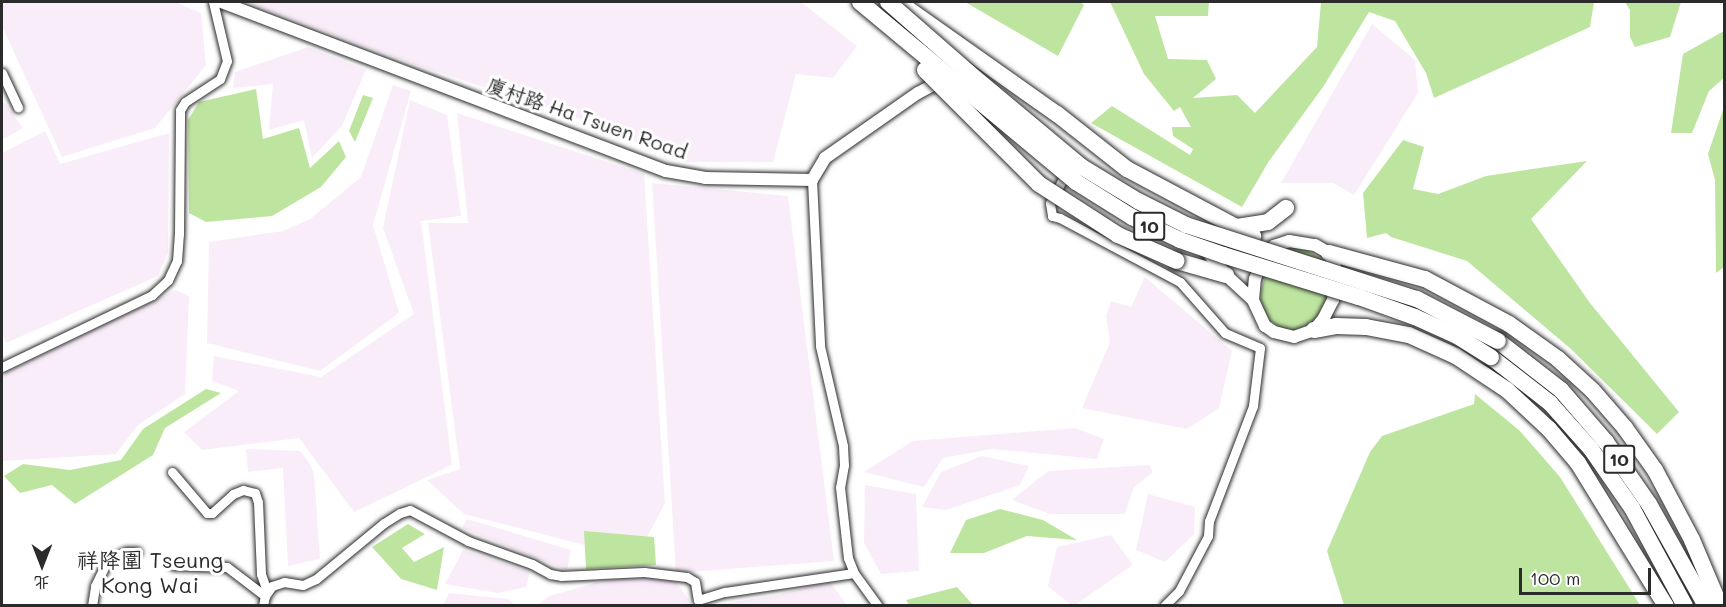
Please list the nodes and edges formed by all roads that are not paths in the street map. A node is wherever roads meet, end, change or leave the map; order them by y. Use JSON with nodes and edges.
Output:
{"nodes":[{"id":1,"x":213,"y":2,"type":"edge"},
{"id":2,"x":221,"y":2,"type":"edge"},
{"id":3,"x":859,"y":2,"type":"edge"},
{"id":4,"x":888,"y":2,"type":"edge"},
{"id":5,"x":898,"y":2,"type":"edge"},
{"id":6,"x":2,"y":73,"type":"edge"},
{"id":7,"x":18,"y":108,"type":"dead end"},
{"id":8,"x":1068,"y":169,"type":"junction"},
{"id":9,"x":812,"y":180,"type":"junction"},
{"id":10,"x":1286,"y":208,"type":"dead end"},
{"id":11,"x":1236,"y":227,"type":"junction"},
{"id":12,"x":1183,"y":229,"type":"junction"},
{"id":13,"x":1253,"y":236,"type":"junction"},
{"id":14,"x":1274,"y":246,"type":"junction"},
{"id":15,"x":1329,"y":253,"type":"junction"},
{"id":16,"x":1226,"y":275,"type":"junction"},
{"id":17,"x":1253,"y":300,"type":"junction"},
{"id":18,"x":1314,"y":330,"type":"junction"},
{"id":19,"x":2,"y":367,"type":"edge"},
{"id":20,"x":172,"y":472,"type":"dead end"},
{"id":21,"x":137,"y":552,"type":"dead end"},
{"id":22,"x":173,"y":565,"type":"dead end"},
{"id":23,"x":854,"y":573,"type":"junction"},
{"id":24,"x":265,"y":597,"type":"edge"},
{"id":25,"x":92,"y":606,"type":"edge"},
{"id":26,"x":878,"y":606,"type":"edge"},
{"id":27,"x":1164,"y":606,"type":"edge"},
{"id":28,"x":1666,"y":606,"type":"edge"},
{"id":29,"x":1685,"y":606,"type":"edge"},
{"id":30,"x":1706,"y":606,"type":"edge"},
{"id":31,"x":1720,"y":606,"type":"edge"}],
"edges":[{"from":1,"to":19,"type":"street"},
{"from":2,"to":9,"type":"street","name":"廈村路 Ha Tsuen Road"},
{"from":3,"to":16,"type":"highway","bridge":true},
{"from":3,"to":29,"type":"highway","number":"10","bridge":true},
{"from":4,"to":30,"type":"highway","number":"10","bridge":true},
{"from":5,"to":11,"type":"highway"},
{"from":6,"to":7,"type":"street"},
{"from":8,"to":9,"type":"street"},
{"from":8,"to":12,"type":"street"},
{"from":8,"to":27,"type":"street"},
{"from":9,"to":23,"type":"street"},
{"from":10,"to":11,"type":"highway"},
{"from":11,"to":13,"type":"highway"},
{"from":12,"to":13,"type":"street"},
{"from":12,"to":16,"type":"street"},
{"from":13,"to":14,"type":"street"},
{"from":14,"to":15,"type":"street"},
{"from":14,"to":17,"type":"street"},
{"from":15,"to":18,"type":"street"},
{"from":15,"to":31,"type":"highway"},
{"from":16,"to":17,"type":"street"},
{"from":17,"to":18,"type":"street"},
{"from":18,"to":28,"type":"highway"},
{"from":20,"to":24,"type":"street"},
{"from":21,"to":25,"type":"street"},
{"from":22,"to":24,"type":"street"},
{"from":23,"to":24,"type":"street"},
{"from":23,"to":26,"type":"street"}]}
